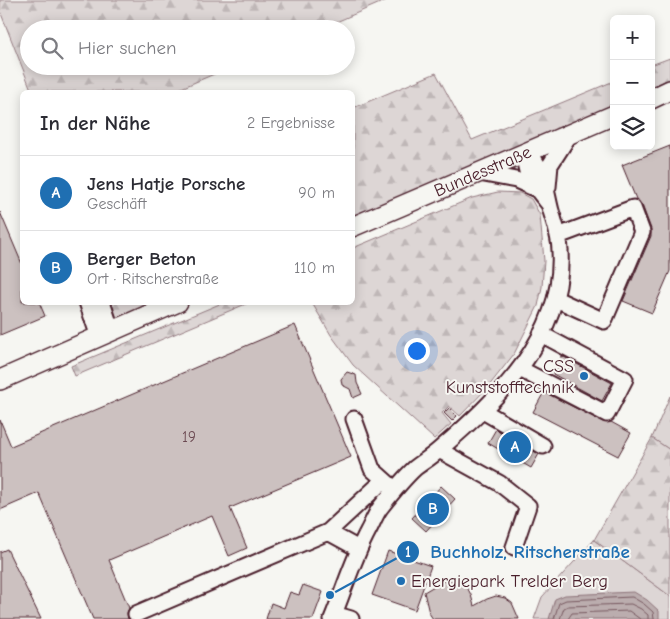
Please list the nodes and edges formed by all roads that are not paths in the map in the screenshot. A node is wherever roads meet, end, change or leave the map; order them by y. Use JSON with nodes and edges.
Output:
{"nodes":[{"id":1,"x":670,"y":90,"type":"edge"},
{"id":2,"x":655,"y":96,"type":"edge"},
{"id":3,"x":610,"y":117,"type":"edge"},
{"id":4,"x":570,"y":134,"type":"junction"},
{"id":5,"x":527,"y":153,"type":"junction"},
{"id":6,"x":479,"y":173,"type":"junction"},
{"id":7,"x":536,"y":189,"type":"junction"},
{"id":8,"x":549,"y":204,"type":"junction"},
{"id":9,"x":355,"y":226,"type":"edge"},
{"id":10,"x":558,"y":236,"type":"junction"},
{"id":11,"x":556,"y":299,"type":"junction"},
{"id":12,"x":89,"y":305,"type":"edge"},
{"id":13,"x":102,"y":305,"type":"edge"},
{"id":14,"x":171,"y":305,"type":"edge"},
{"id":15,"x":105,"y":334,"type":"junction"},
{"id":16,"x":541,"y":334,"type":"junction"},
{"id":17,"x":520,"y":369,"type":"junction"},
{"id":18,"x":0,"y":380,"type":"edge"},
{"id":19,"x":483,"y":411,"type":"junction"},
{"id":20,"x":354,"y":419,"type":"dead end"},
{"id":21,"x":543,"y":446,"type":"dead end"},
{"id":22,"x":439,"y":450,"type":"junction"},
{"id":23,"x":389,"y":485,"type":"junction"},
{"id":24,"x":328,"y":532,"type":"junction"},
{"id":25,"x":514,"y":547,"type":"dead end"},
{"id":26,"x":359,"y":549,"type":"junction"},
{"id":27,"x":136,"y":614,"type":"dead end"},
{"id":28,"x":333,"y":616,"type":"edge"},
{"id":29,"x":351,"y":619,"type":"edge"}],
"edges":[{"from":1,"to":2,"type":"main road"},
{"from":3,"to":4,"type":"main road","name":"Bundesstraße"},
{"from":4,"to":5,"type":"main road","name":"Bundesstraße"},
{"from":4,"to":8,"type":"street"},
{"from":5,"to":6,"type":"main road","name":"Bundesstraße"},
{"from":5,"to":7,"type":"street"},
{"from":5,"to":8,"type":"street"},
{"from":6,"to":7,"type":"street"},
{"from":6,"to":9,"type":"main road","name":"Bundesstraße"},
{"from":7,"to":8,"type":"street"},
{"from":8,"to":10,"type":"street"},
{"from":10,"to":11,"type":"street"},
{"from":10,"to":11,"type":"street"},
{"from":11,"to":16,"type":"street"},
{"from":12,"to":15,"type":"street"},
{"from":13,"to":15,"type":"street"},
{"from":14,"to":15,"type":"main road"},
{"from":15,"to":18,"type":"main road"},
{"from":16,"to":17,"type":"street"},
{"from":16,"to":17,"type":"street"},
{"from":17,"to":19,"type":"street"},
{"from":19,"to":21,"type":"street"},
{"from":19,"to":22,"type":"street"},
{"from":20,"to":23,"type":"street"},
{"from":22,"to":23,"type":"street"},
{"from":22,"to":25,"type":"street"},
{"from":23,"to":24,"type":"street"},
{"from":23,"to":26,"type":"street"},
{"from":24,"to":26,"type":"street"},
{"from":24,"to":27,"type":"street"},
{"from":26,"to":28,"type":"street"},
{"from":28,"to":29,"type":"street"}]}
